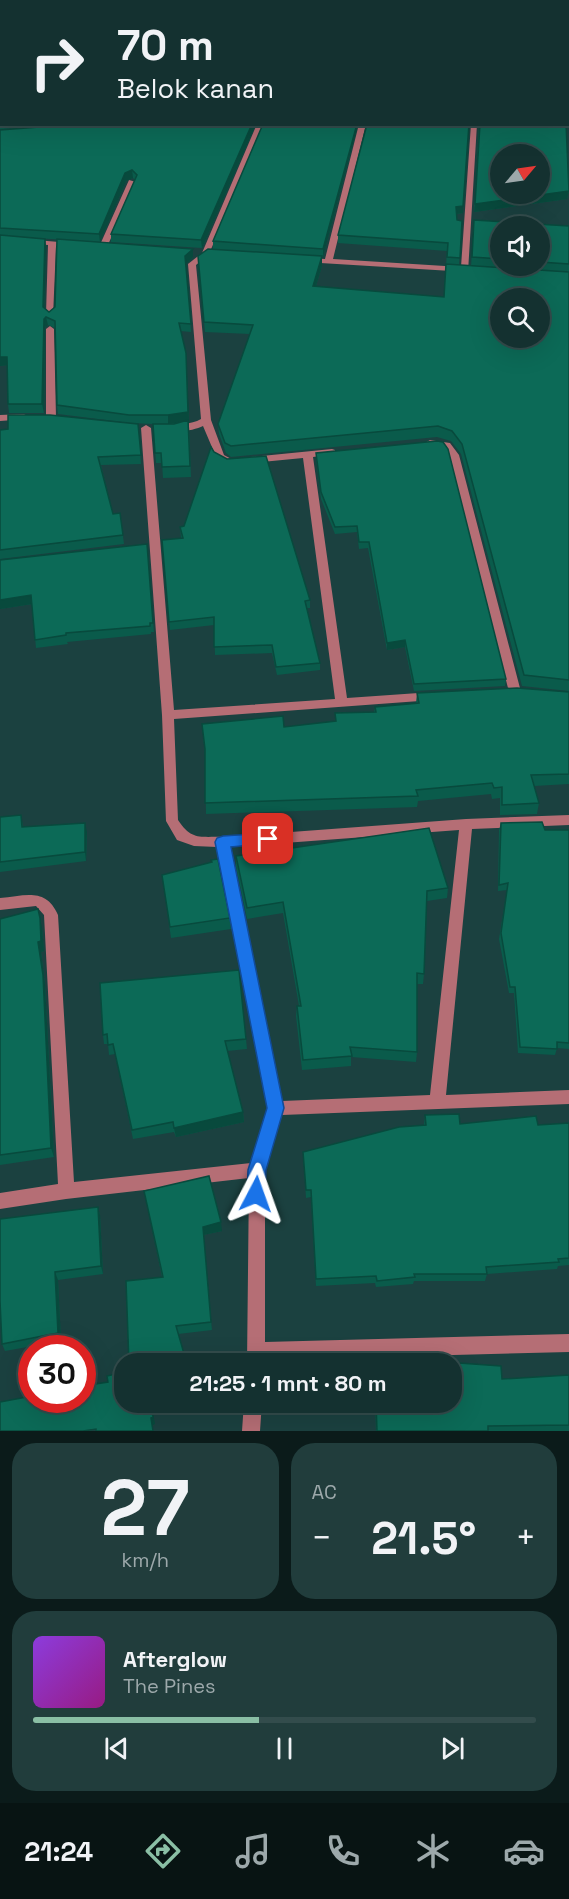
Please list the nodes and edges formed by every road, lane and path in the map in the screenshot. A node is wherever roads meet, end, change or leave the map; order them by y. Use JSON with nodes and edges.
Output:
{"nodes":[{"id":1,"x":260,"y":126,"type":"edge"},
{"id":2,"x":362,"y":126,"type":"edge"},
{"id":3,"x":474,"y":126,"type":"edge"},
{"id":4,"x":132,"y":182,"type":"edge"},
{"id":5,"x":0,"y":239,"type":"edge"},
{"id":6,"x":52,"y":244,"type":"junction"},
{"id":7,"x":83,"y":246,"type":"edge"},
{"id":8,"x":93,"y":246,"type":"edge"},
{"id":9,"x":194,"y":253,"type":"edge"},
{"id":10,"x":205,"y":254,"type":"junction"},
{"id":11,"x":216,"y":255,"type":"edge"},
{"id":12,"x":295,"y":259,"type":"edge"},
{"id":13,"x":328,"y":261,"type":"junction"},
{"id":14,"x":465,"y":270,"type":"junction"},
{"id":15,"x":477,"y":271,"type":"edge"},
{"id":16,"x":50,"y":315,"type":"edge"},
{"id":17,"x":50,"y":329,"type":"edge"},
{"id":18,"x":30,"y":417,"type":"edge"},
{"id":19,"x":0,"y":418,"type":"edge"},
{"id":20,"x":40,"y":418,"type":"edge"},
{"id":21,"x":51,"y":418,"type":"junction"},
{"id":22,"x":63,"y":419,"type":"edge"},
{"id":23,"x":206,"y":420,"type":"junction"},
{"id":24,"x":417,"y":444,"type":"edge"},
{"id":25,"x":340,"y":452,"type":"edge"},
{"id":26,"x":308,"y":455,"type":"junction"},
{"id":27,"x":514,"y":693,"type":"edge"},
{"id":28,"x":446,"y":696,"type":"edge"},
{"id":29,"x":341,"y":701,"type":"junction"},
{"id":30,"x":168,"y":715,"type":"junction"},
{"id":31,"x":569,"y":820,"type":"edge"},
{"id":32,"x":466,"y":824,"type":"junction"},
{"id":33,"x":223,"y":842,"type":"junction"},
{"id":34,"x":0,"y":904,"type":"edge"},
{"id":35,"x":569,"y":1097,"type":"edge"},
{"id":36,"x":438,"y":1102,"type":"junction"},
{"id":37,"x":276,"y":1108,"type":"junction"},
{"id":38,"x":257,"y":1170,"type":"junction"},
{"id":39,"x":66,"y":1191,"type":"junction"},
{"id":40,"x":0,"y":1201,"type":"edge"},
{"id":41,"x":569,"y":1343,"type":"edge"},
{"id":42,"x":256,"y":1353,"type":"edge"},
{"id":43,"x":345,"y":1353,"type":"edge"},
{"id":44,"x":252,"y":1413,"type":"edge"},
{"id":45,"x":251,"y":1431,"type":"edge"}],
"edges":[{"from":1,"to":10,"type":"street"},
{"from":2,"to":13,"type":"street"},
{"from":3,"to":14,"type":"street"},
{"from":4,"to":8,"type":"street"},
{"from":5,"to":6,"type":"street"},
{"from":6,"to":7,"type":"street"},
{"from":6,"to":16,"type":"street"},
{"from":9,"to":10,"type":"street"},
{"from":10,"to":11,"type":"street"},
{"from":10,"to":23,"type":"street"},
{"from":12,"to":13,"type":"street"},
{"from":13,"to":14,"type":"street"},
{"from":14,"to":15,"type":"street"},
{"from":17,"to":21,"type":"street"},
{"from":18,"to":19,"type":"street"},
{"from":20,"to":21,"type":"street"},
{"from":21,"to":22,"type":"street"},
{"from":23,"to":26,"type":"street"},
{"from":23,"to":30,"type":"street"},
{"from":24,"to":27,"type":"street"},
{"from":25,"to":26,"type":"street"},
{"from":26,"to":29,"type":"street"},
{"from":28,"to":29,"type":"street"},
{"from":29,"to":30,"type":"street"},
{"from":30,"to":33,"type":"street"},
{"from":31,"to":32,"type":"street"},
{"from":32,"to":33,"type":"street"},
{"from":32,"to":36,"type":"street"},
{"from":33,"to":37,"type":"street"},
{"from":34,"to":39,"type":"street"},
{"from":35,"to":36,"type":"street"},
{"from":36,"to":37,"type":"street"},
{"from":37,"to":38,"type":"street"},
{"from":38,"to":39,"type":"street"},
{"from":38,"to":42,"type":"street"},
{"from":39,"to":40,"type":"street"},
{"from":41,"to":43,"type":"street"},
{"from":44,"to":45,"type":"street"}]}
